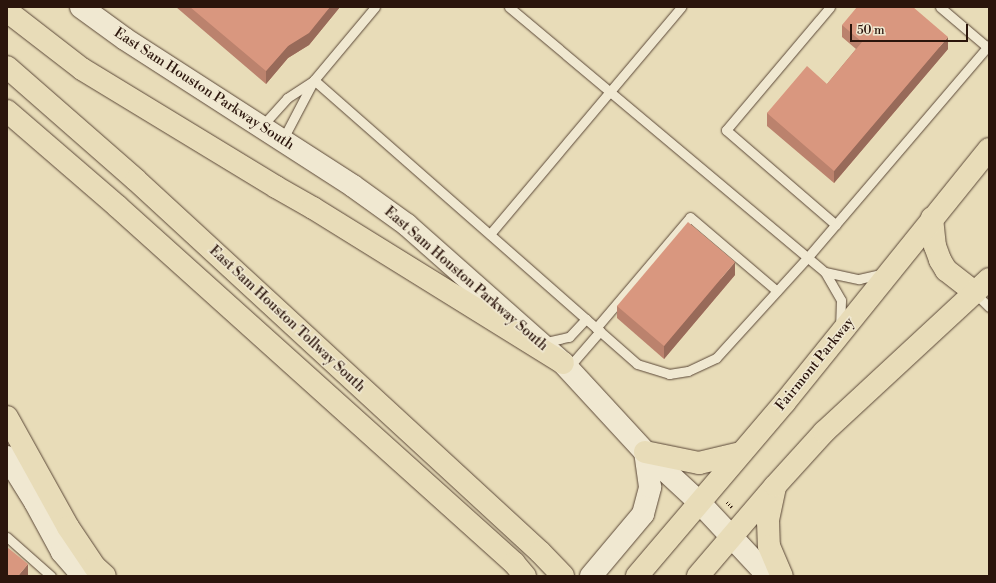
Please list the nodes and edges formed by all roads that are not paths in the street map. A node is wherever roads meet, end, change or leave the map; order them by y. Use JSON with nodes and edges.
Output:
{"nodes":[{"id":1,"x":81,"y":7,"type":"edge"},
{"id":2,"x":375,"y":7,"type":"edge"},
{"id":3,"x":509,"y":7,"type":"edge"},
{"id":4,"x":681,"y":7,"type":"edge"},
{"id":5,"x":830,"y":7,"type":"edge"},
{"id":6,"x":940,"y":7,"type":"edge"},
{"id":7,"x":7,"y":11,"type":"edge"},
{"id":8,"x":988,"y":46,"type":"edge"},
{"id":9,"x":7,"y":67,"type":"edge"},
{"id":10,"x":314,"y":80,"type":"junction"},
{"id":11,"x":610,"y":92,"type":"junction"},
{"id":12,"x":7,"y":111,"type":"edge"},
{"id":13,"x":262,"y":126,"type":"junction"},
{"id":14,"x":283,"y":140,"type":"junction"},
{"id":15,"x":989,"y":149,"type":"edge"},
{"id":16,"x":932,"y":218,"type":"junction"},
{"id":17,"x":836,"y":224,"type":"junction"},
{"id":18,"x":490,"y":234,"type":"junction"},
{"id":19,"x":808,"y":258,"type":"junction"},
{"id":20,"x":825,"y":272,"type":"junction"},
{"id":21,"x":889,"y":272,"type":"junction"},
{"id":22,"x":777,"y":292,"type":"junction"},
{"id":23,"x":984,"y":293,"type":"edge"},
{"id":24,"x":586,"y":319,"type":"junction"},
{"id":25,"x":598,"y":329,"type":"junction"},
{"id":26,"x":840,"y":333,"type":"junction"},
{"id":27,"x":541,"y":344,"type":"junction"},
{"id":28,"x":566,"y":365,"type":"junction"},
{"id":29,"x":7,"y":417,"type":"edge"},
{"id":30,"x":645,"y":452,"type":"junction"},
{"id":31,"x":741,"y":453,"type":"junction"},
{"id":32,"x":7,"y":457,"type":"edge"},
{"id":33,"x":775,"y":486,"type":"junction"},
{"id":34,"x":699,"y":502,"type":"junction"},
{"id":35,"x":732,"y":536,"type":"junction"},
{"id":36,"x":7,"y":537,"type":"edge"},
{"id":37,"x":519,"y":570,"type":"edge"},
{"id":38,"x":51,"y":576,"type":"edge"},
{"id":39,"x":83,"y":576,"type":"edge"},
{"id":40,"x":105,"y":576,"type":"edge"},
{"id":41,"x":563,"y":576,"type":"edge"},
{"id":42,"x":591,"y":576,"type":"edge"},
{"id":43,"x":637,"y":576,"type":"edge"},
{"id":44,"x":698,"y":576,"type":"edge"},
{"id":45,"x":768,"y":576,"type":"edge"},
{"id":46,"x":782,"y":576,"type":"edge"}],
"edges":[{"from":1,"to":13,"type":"main road","name":"East Sam Houston Parkway South"},
{"from":2,"to":10,"type":"lane"},
{"from":3,"to":11,"type":"lane"},
{"from":4,"to":11,"type":"lane"},
{"from":5,"to":17,"type":"lane"},
{"from":6,"to":8,"type":"lane"},
{"from":7,"to":28,"type":"main road"},
{"from":8,"to":17,"type":"lane"},
{"from":9,"to":41,"type":"main road","name":"East Sam Houston Tollway South"},
{"from":10,"to":13,"type":"lane"},
{"from":10,"to":14,"type":"lane"},
{"from":10,"to":18,"type":"lane"},
{"from":11,"to":18,"type":"lane"},
{"from":11,"to":19,"type":"lane"},
{"from":12,"to":37,"type":"main road","name":"East Sam Houston Tollway South"},
{"from":13,"to":14,"type":"main road","name":"East Sam Houston Parkway South"},
{"from":14,"to":27,"type":"main road","name":"East Sam Houston Parkway South"},
{"from":15,"to":16,"type":"main road","name":"Fairmont Parkway"},
{"from":16,"to":21,"type":"main road","name":"Fairmont Parkway"},
{"from":16,"to":23,"type":"main road"},
{"from":17,"to":19,"type":"lane"},
{"from":18,"to":24,"type":"lane"},
{"from":19,"to":20,"type":"lane"},
{"from":19,"to":22,"type":"lane"},
{"from":20,"to":21,"type":"lane"},
{"from":20,"to":26,"type":"lane"},
{"from":21,"to":26,"type":"main road","name":"Fairmont Parkway"},
{"from":22,"to":25,"type":"lane"},
{"from":22,"to":25,"type":"lane"},
{"from":23,"to":33,"type":"main road"},
{"from":24,"to":25,"type":"lane"},
{"from":24,"to":27,"type":"lane"},
{"from":25,"to":28,"type":"lane"},
{"from":26,"to":31,"type":"main road","name":"Fairmont Parkway"},
{"from":27,"to":28,"type":"main road","name":"East Sam Houston Parkway South"},
{"from":28,"to":30,"type":"main road","name":"East Sam Houston Parkway South"},
{"from":29,"to":40,"type":"main road"},
{"from":30,"to":31,"type":"main road"},
{"from":30,"to":34,"type":"main road","name":"East Sam Houston Parkway South"},
{"from":30,"to":42,"type":"main road"},
{"from":31,"to":34,"type":"main road","name":"Fairmont Parkway"},
{"from":32,"to":39,"type":"main road"},
{"from":33,"to":35,"type":"main road"},
{"from":33,"to":46,"type":"main road"},
{"from":34,"to":35,"type":"main road","name":"East Sam Houston Parkway South"},
{"from":34,"to":43,"type":"main road","name":"Fairmont Parkway"},
{"from":35,"to":44,"type":"main road"},
{"from":35,"to":45,"type":"main road","name":"East Sam Houston Parkway South"},
{"from":36,"to":38,"type":"lane"}]}
